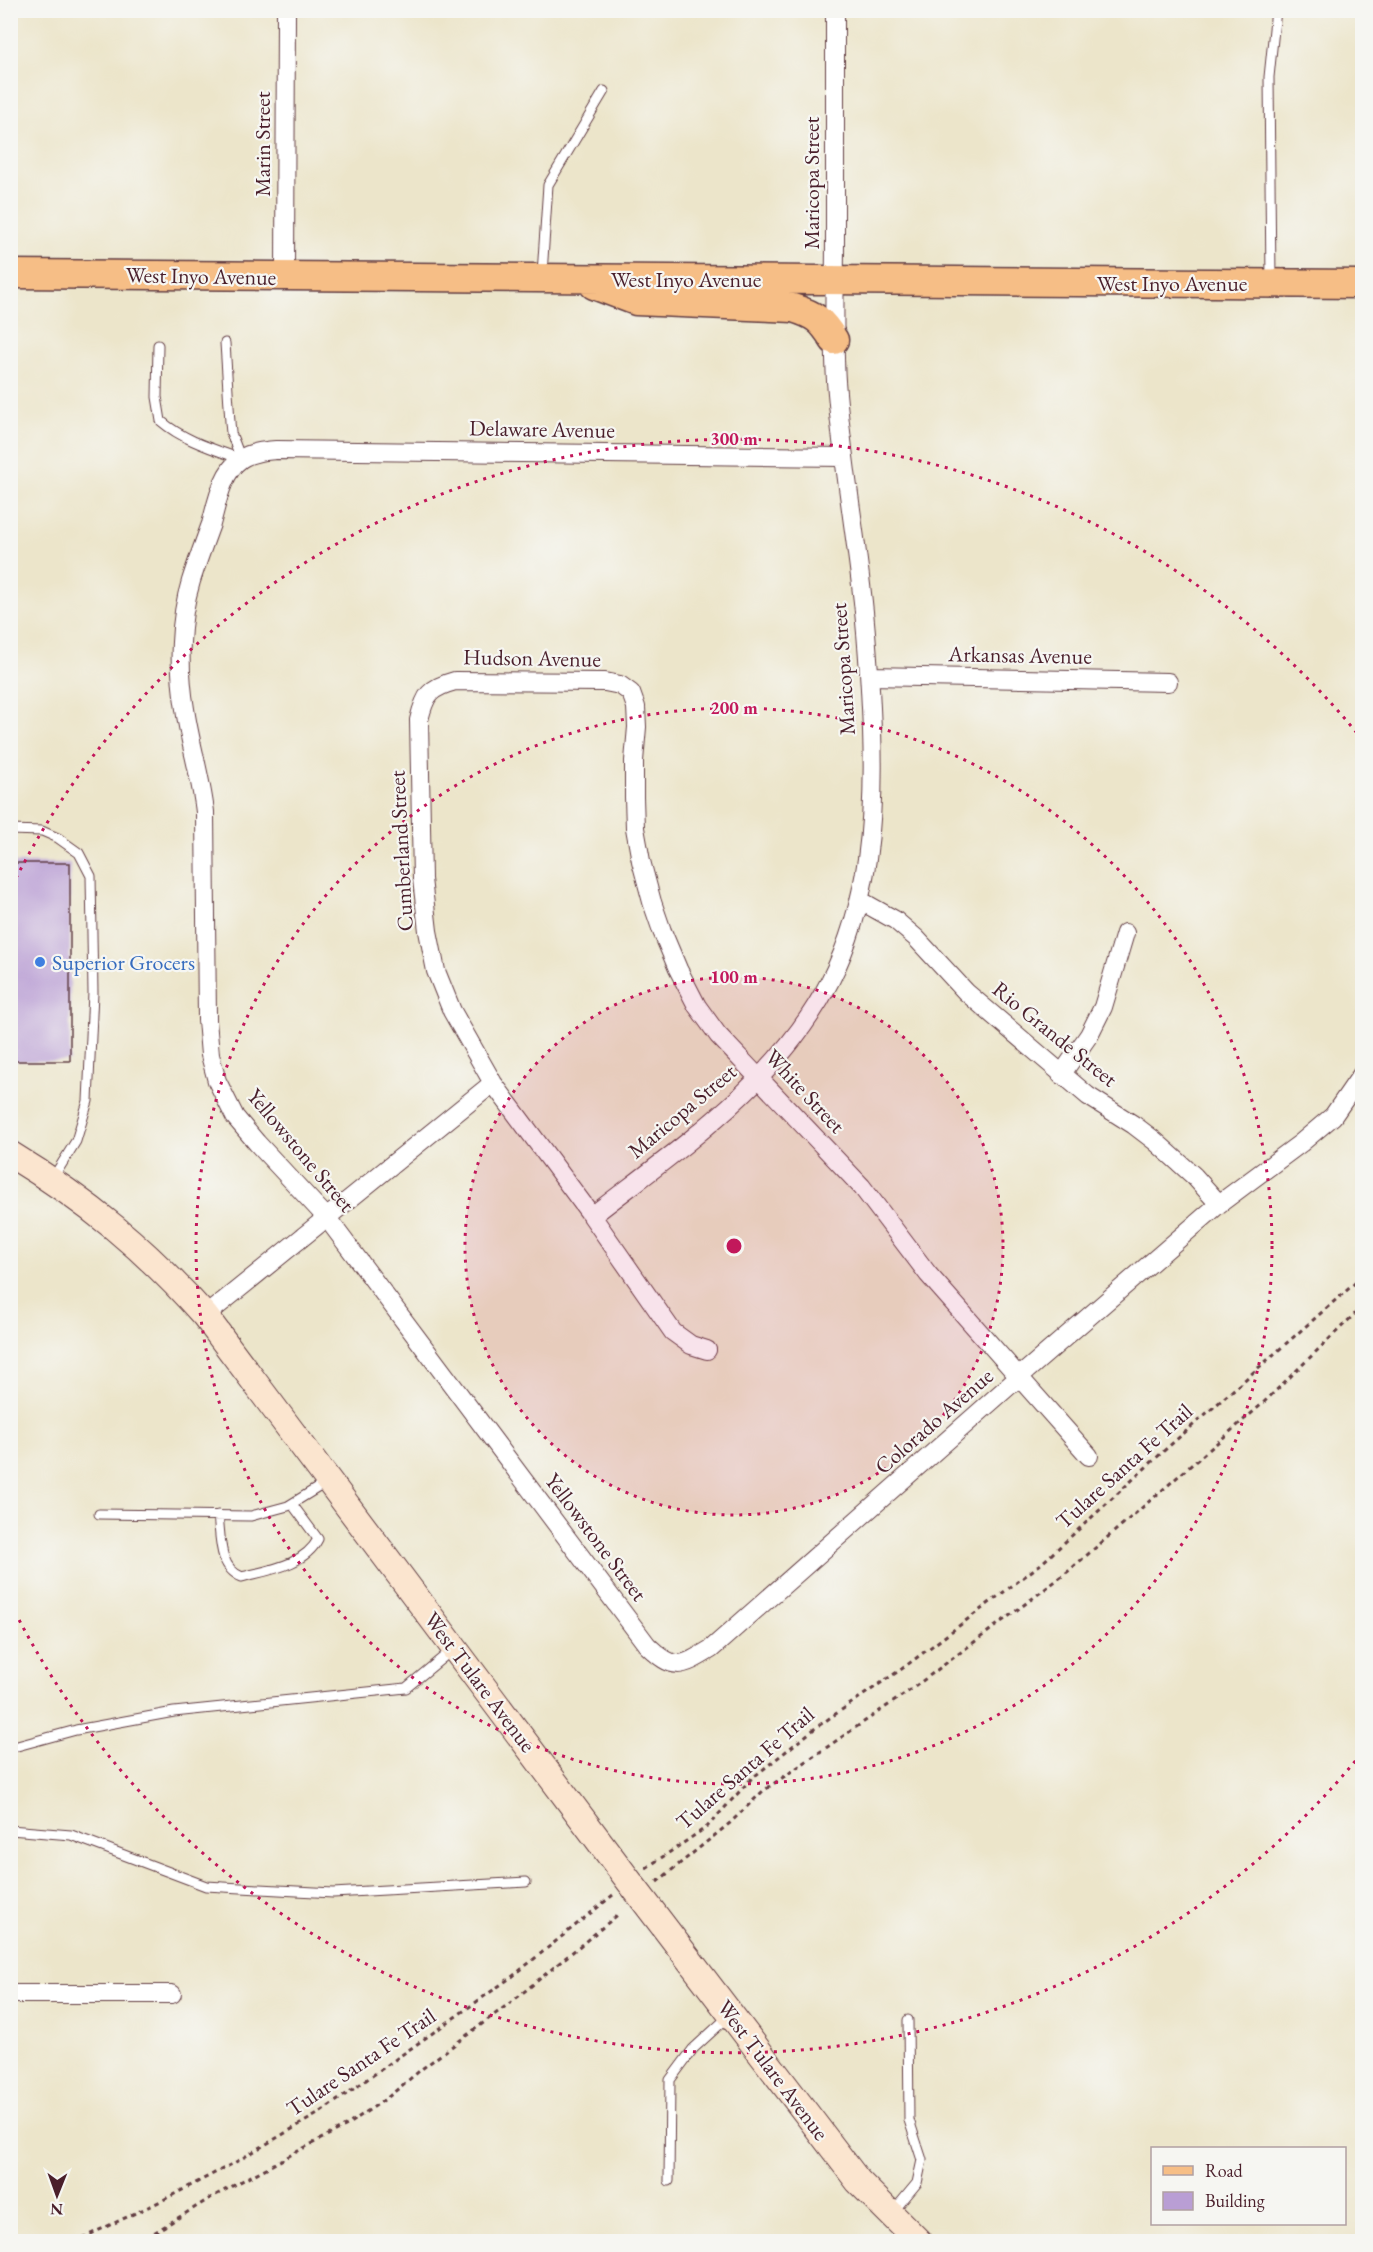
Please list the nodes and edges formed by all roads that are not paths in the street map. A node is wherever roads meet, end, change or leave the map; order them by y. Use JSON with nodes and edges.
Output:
{"nodes":[{"id":1,"x":286,"y":10,"type":"edge"},
{"id":2,"x":835,"y":10,"type":"edge"},
{"id":3,"x":1276,"y":10,"type":"edge"},
{"id":4,"x":603,"y":91,"type":"dead end"},
{"id":5,"x":10,"y":274,"type":"edge"},
{"id":6,"x":285,"y":277,"type":"junction"},
{"id":7,"x":542,"y":278,"type":"junction"},
{"id":8,"x":578,"y":279,"type":"junction"},
{"id":9,"x":834,"y":281,"type":"junction"},
{"id":10,"x":1271,"y":284,"type":"junction"},
{"id":11,"x":1362,"y":285,"type":"edge"},
{"id":12,"x":834,"y":340,"type":"junction"},
{"id":13,"x":225,"y":344,"type":"dead end"},
{"id":14,"x":158,"y":345,"type":"dead end"},
{"id":15,"x":844,"y":457,"type":"junction"},
{"id":16,"x":241,"y":459,"type":"junction"},
{"id":17,"x":870,"y":676,"type":"junction"},
{"id":18,"x":1168,"y":682,"type":"dead end"},
{"id":19,"x":431,"y":690,"type":"joint"},
{"id":20,"x":630,"y":693,"type":"joint"},
{"id":21,"x":10,"y":830,"type":"edge"},
{"id":22,"x":861,"y":901,"type":"junction"},
{"id":23,"x":1125,"y":933,"type":"dead end"},
{"id":24,"x":1362,"y":1074,"type":"edge"},
{"id":25,"x":1061,"y":1075,"type":"junction"},
{"id":26,"x":759,"y":1077,"type":"junction"},
{"id":27,"x":492,"y":1083,"type":"junction"},
{"id":28,"x":10,"y":1154,"type":"edge"},
{"id":29,"x":52,"y":1180,"type":"junction"},
{"id":30,"x":1220,"y":1204,"type":"junction"},
{"id":31,"x":592,"y":1216,"type":"junction"},
{"id":32,"x":327,"y":1218,"type":"junction"},
{"id":33,"x":205,"y":1316,"type":"junction"},
{"id":34,"x":707,"y":1350,"type":"dead end"},
{"id":35,"x":1019,"y":1377,"type":"junction"},
{"id":36,"x":1089,"y":1456,"type":"dead end"},
{"id":37,"x":329,"y":1481,"type":"junction"},
{"id":38,"x":291,"y":1504,"type":"junction"},
{"id":39,"x":99,"y":1514,"type":"dead end"},
{"id":40,"x":218,"y":1515,"type":"junction"},
{"id":41,"x":454,"y":1648,"type":"junction"},
{"id":42,"x":675,"y":1664,"type":"joint"},
{"id":43,"x":10,"y":1748,"type":"edge"},
{"id":44,"x":10,"y":1830,"type":"edge"},
{"id":45,"x":526,"y":1882,"type":"dead end"},
{"id":46,"x":10,"y":1994,"type":"edge"},
{"id":47,"x":172,"y":1994,"type":"dead end"},
{"id":48,"x":731,"y":2014,"type":"junction"},
{"id":49,"x":908,"y":2020,"type":"dead end"},
{"id":50,"x":669,"y":2181,"type":"dead end"},
{"id":51,"x":891,"y":2215,"type":"junction"},
{"id":52,"x":920,"y":2241,"type":"edge"}],
"edges":[{"from":1,"to":6,"type":"street","name":"Marin Street"},
{"from":2,"to":9,"type":"street","name":"Maricopa Street"},
{"from":3,"to":10,"type":"lane"},
{"from":4,"to":7,"type":"lane"},
{"from":5,"to":6,"type":"main road","name":"West Inyo Avenue"},
{"from":6,"to":7,"type":"main road","name":"West Inyo Avenue"},
{"from":7,"to":8,"type":"main road","name":"West Inyo Avenue"},
{"from":8,"to":9,"type":"main road","name":"West Inyo Avenue"},
{"from":8,"to":12,"type":"main road"},
{"from":9,"to":10,"type":"main road","name":"West Inyo Avenue"},
{"from":9,"to":12,"type":"street","name":"Maricopa Street"},
{"from":10,"to":11,"type":"main road","name":"West Inyo Avenue"},
{"from":12,"to":15,"type":"street","name":"Maricopa Street"},
{"from":13,"to":16,"type":"lane"},
{"from":14,"to":16,"type":"lane"},
{"from":15,"to":16,"type":"street","name":"Delaware Avenue"},
{"from":15,"to":17,"type":"street","name":"Maricopa Street"},
{"from":16,"to":32,"type":"street","name":"Yellowstone Street"},
{"from":17,"to":18,"type":"street","name":"Arkansas Avenue"},
{"from":17,"to":22,"type":"street","name":"Maricopa Street"},
{"from":19,"to":20,"type":"street","name":"Hudson Avenue"},
{"from":19,"to":27,"type":"street","name":"Cumberland Street"},
{"from":20,"to":26,"type":"street","name":"White Street"},
{"from":21,"to":29,"type":"lane"},
{"from":22,"to":25,"type":"street","name":"Rio Grande Street"},
{"from":22,"to":26,"type":"street","name":"Maricopa Street"},
{"from":23,"to":25,"type":"street"},
{"from":24,"to":30,"type":"street","name":"Colorado Avenue"},
{"from":25,"to":30,"type":"street","name":"Rio Grande Street"},
{"from":26,"to":31,"type":"street","name":"Maricopa Street"},
{"from":26,"to":35,"type":"street","name":"White Street"},
{"from":27,"to":31,"type":"street","name":"Cumberland Street"},
{"from":27,"to":32,"type":"street"},
{"from":28,"to":29,"type":"main road","name":"West Tulare Avenue"},
{"from":29,"to":33,"type":"main road","name":"West Tulare Avenue"},
{"from":30,"to":35,"type":"street","name":"Colorado Avenue"},
{"from":31,"to":34,"type":"street","name":"Cumberland Street"},
{"from":32,"to":33,"type":"street"},
{"from":32,"to":42,"type":"street","name":"Yellowstone Street"},
{"from":33,"to":37,"type":"main road","name":"West Tulare Avenue"},
{"from":35,"to":36,"type":"street","name":"White Street"},
{"from":35,"to":42,"type":"street","name":"Colorado Avenue"},
{"from":37,"to":38,"type":"lane"},
{"from":37,"to":41,"type":"main road","name":"West Tulare Avenue"},
{"from":38,"to":40,"type":"lane"},
{"from":38,"to":40,"type":"lane"},
{"from":39,"to":40,"type":"lane"},
{"from":41,"to":43,"type":"lane"},
{"from":41,"to":48,"type":"main road","name":"West Tulare Avenue"},
{"from":44,"to":45,"type":"lane"},
{"from":46,"to":47,"type":"street"},
{"from":48,"to":50,"type":"lane"},
{"from":48,"to":51,"type":"main road","name":"West Tulare Avenue"},
{"from":49,"to":51,"type":"lane"},
{"from":51,"to":52,"type":"main road","name":"West Tulare Avenue"}]}
